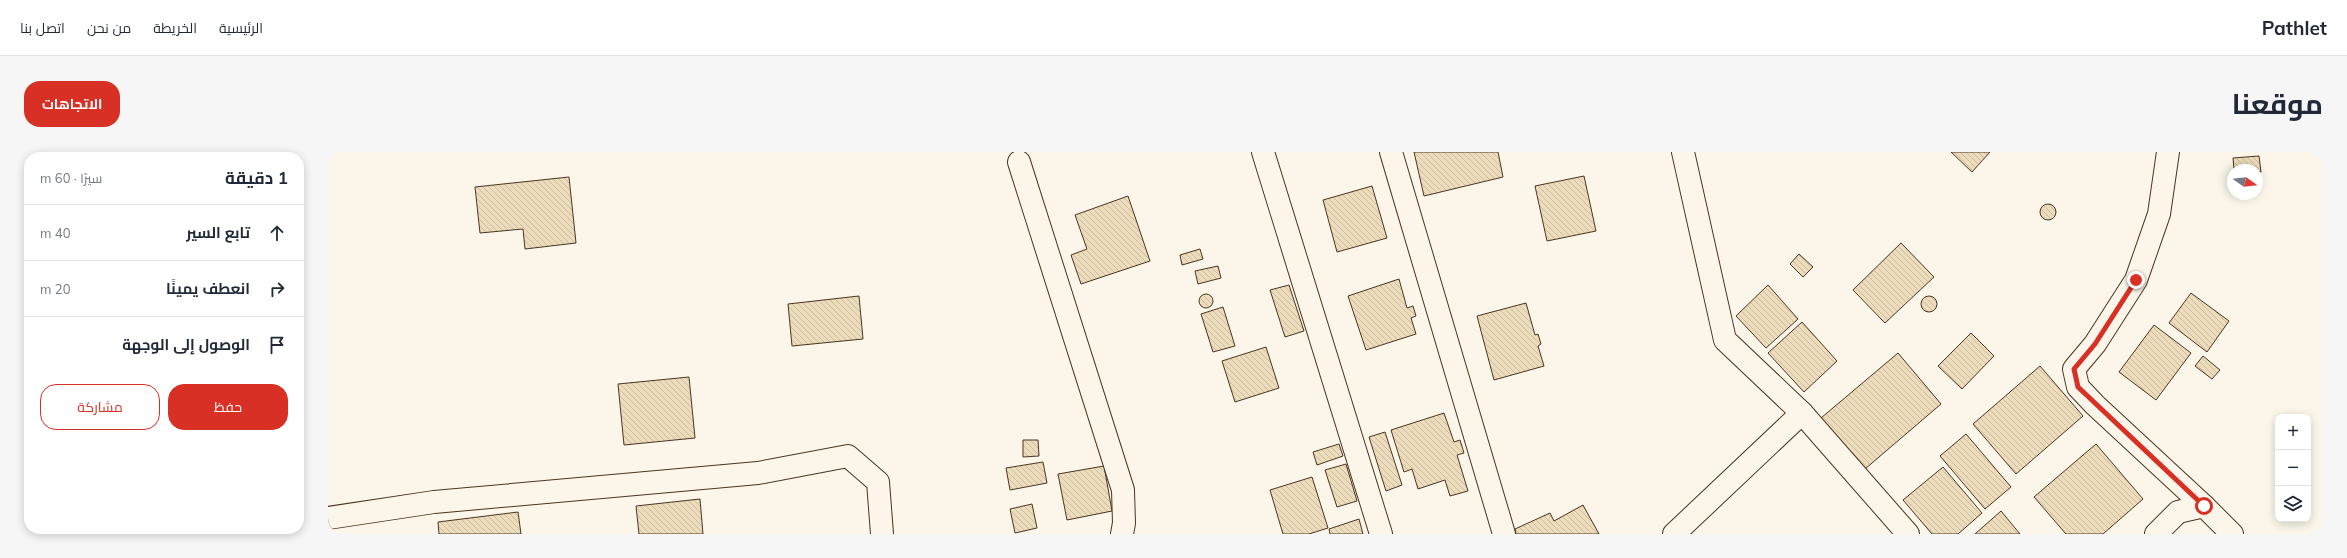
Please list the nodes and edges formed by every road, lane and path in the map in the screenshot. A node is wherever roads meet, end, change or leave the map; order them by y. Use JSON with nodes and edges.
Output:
{"nodes":[{"id":1,"x":1263,"y":152,"type":"edge"},
{"id":2,"x":1391,"y":152,"type":"edge"},
{"id":3,"x":1683,"y":152,"type":"edge"},
{"id":4,"x":2168,"y":152,"type":"edge"},
{"id":5,"x":1019,"y":162,"type":"dead end"},
{"id":6,"x":1802,"y":413,"type":"junction"},
{"id":7,"x":2204,"y":506,"type":"junction"},
{"id":8,"x":328,"y":518,"type":"edge"},
{"id":9,"x":882,"y":534,"type":"edge"},
{"id":10,"x":1122,"y":534,"type":"edge"},
{"id":11,"x":1381,"y":534,"type":"edge"},
{"id":12,"x":1504,"y":534,"type":"edge"},
{"id":13,"x":1674,"y":534,"type":"edge"},
{"id":14,"x":1908,"y":534,"type":"edge"},
{"id":15,"x":2156,"y":534,"type":"edge"},
{"id":16,"x":2232,"y":534,"type":"edge"}],
"edges":[{"from":1,"to":11,"type":"street"},
{"from":2,"to":12,"type":"street"},
{"from":3,"to":6,"type":"street"},
{"from":4,"to":7,"type":"street"},
{"from":5,"to":10,"type":"street"},
{"from":6,"to":13,"type":"street"},
{"from":6,"to":14,"type":"street"},
{"from":7,"to":15,"type":"street"},
{"from":7,"to":16,"type":"street"},
{"from":8,"to":9,"type":"street"}]}
